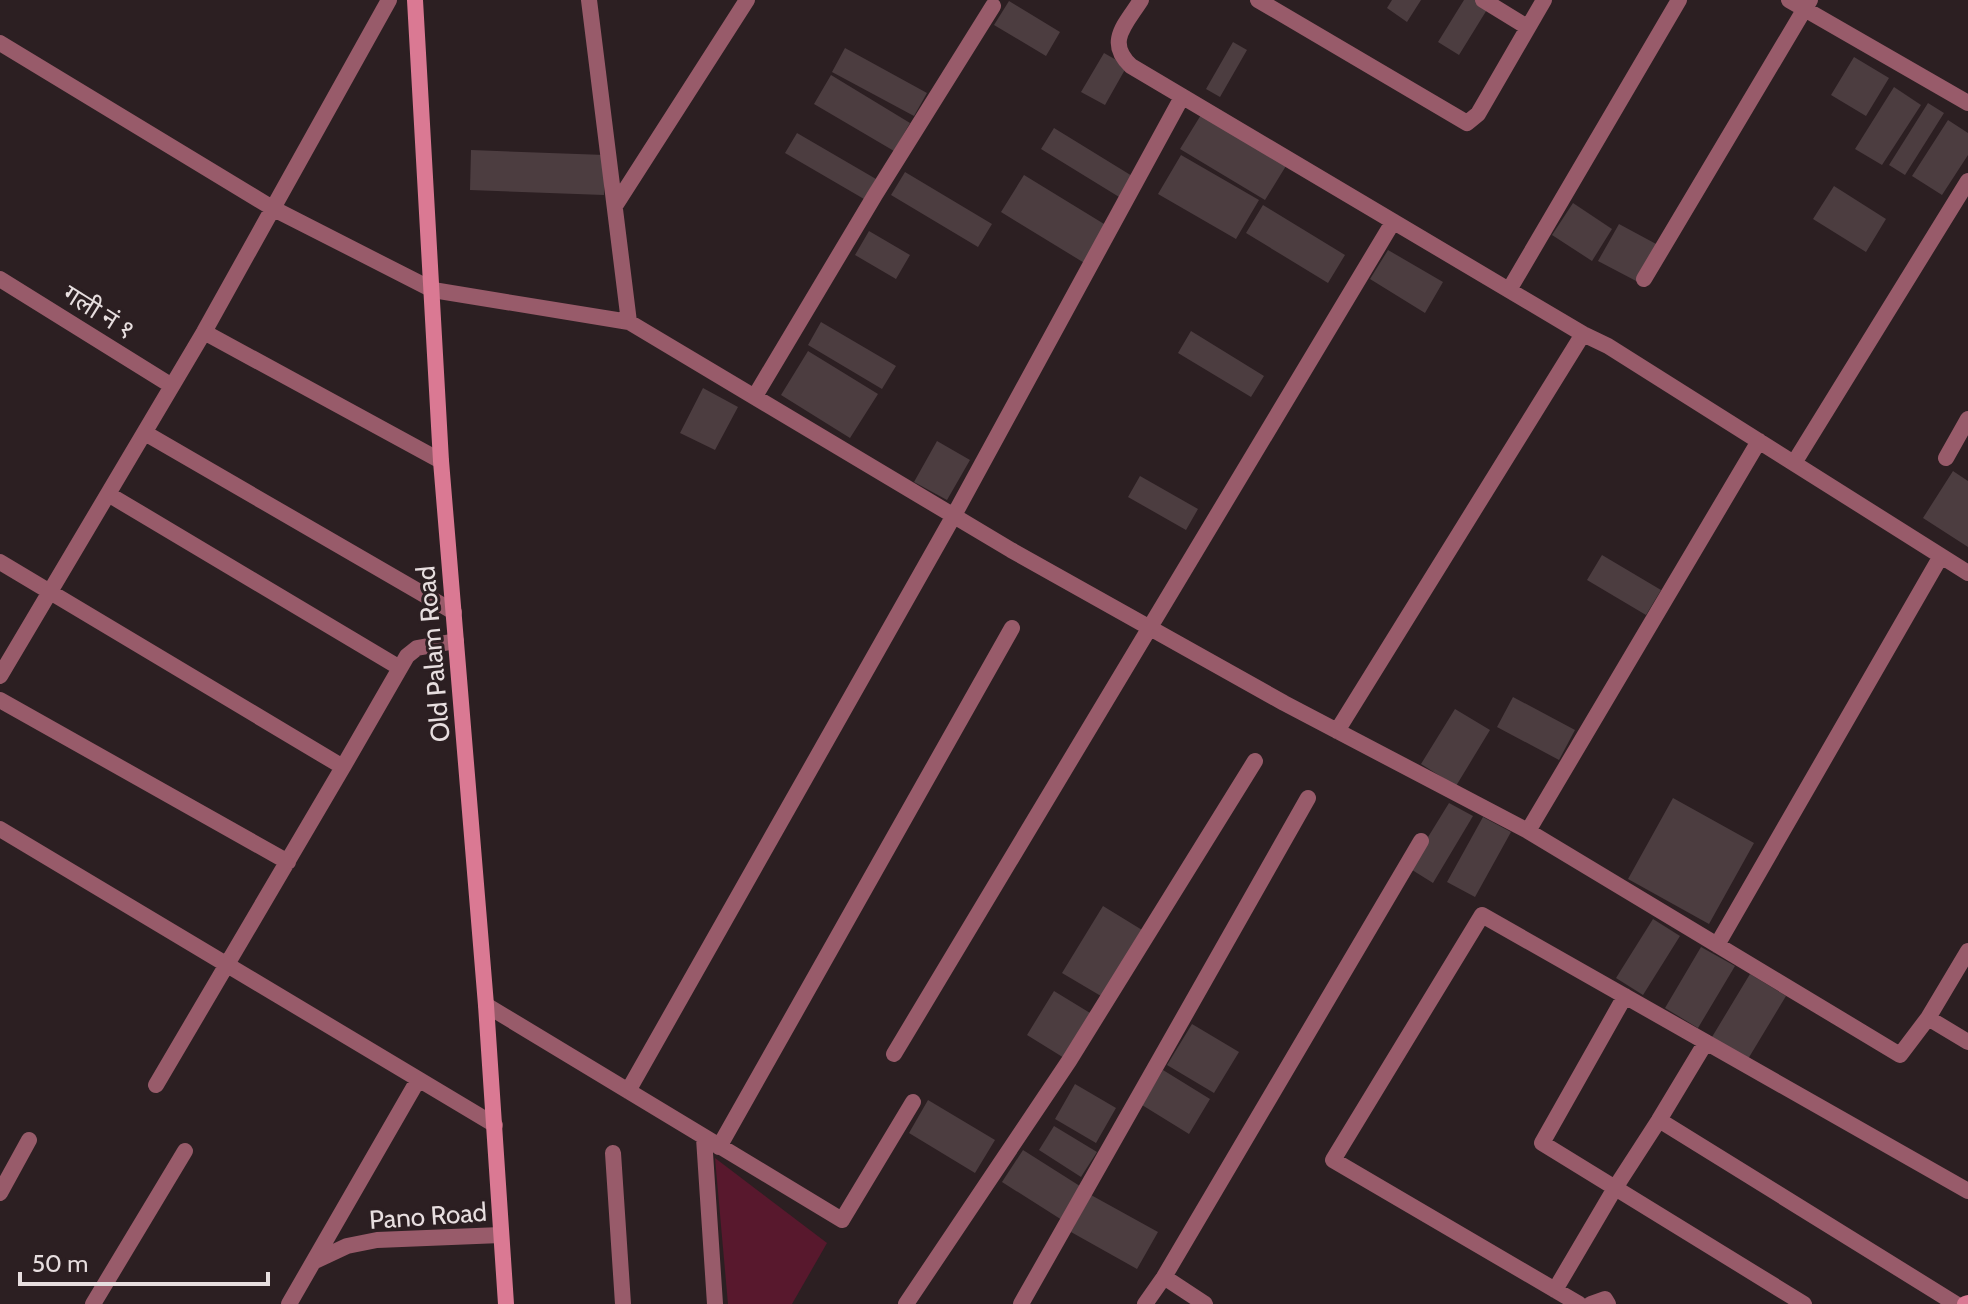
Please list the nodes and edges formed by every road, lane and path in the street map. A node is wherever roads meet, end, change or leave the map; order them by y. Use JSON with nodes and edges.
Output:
{"nodes":[{"id":1,"x":389,"y":0,"type":"edge"},
{"id":2,"x":589,"y":0,"type":"edge"},
{"id":3,"x":747,"y":0,"type":"edge"},
{"id":4,"x":1258,"y":0,"type":"edge"},
{"id":5,"x":1483,"y":0,"type":"edge"},
{"id":6,"x":1544,"y":0,"type":"edge"},
{"id":7,"x":1679,"y":0,"type":"edge"},
{"id":8,"x":1789,"y":0,"type":"edge"},
{"id":9,"x":412,"y":2,"type":"edge"},
{"id":10,"x":1136,"y":2,"type":"edge"},
{"id":11,"x":1807,"y":4,"type":"edge"},
{"id":12,"x":993,"y":6,"type":"dead end"},
{"id":13,"x":1527,"y":27,"type":"junction"},
{"id":14,"x":0,"y":43,"type":"edge"},
{"id":15,"x":1182,"y":97,"type":"junction"},
{"id":16,"x":1968,"y":103,"type":"edge"},
{"id":17,"x":1968,"y":181,"type":"edge"},
{"id":18,"x":615,"y":206,"type":"junction"},
{"id":19,"x":274,"y":209,"type":"junction"},
{"id":20,"x":1393,"y":222,"type":"junction"},
{"id":21,"x":0,"y":279,"type":"edge"},
{"id":22,"x":1644,"y":279,"type":"dead end"},
{"id":23,"x":433,"y":290,"type":"junction"},
{"id":24,"x":1509,"y":290,"type":"junction"},
{"id":25,"x":629,"y":322,"type":"junction"},
{"id":26,"x":204,"y":332,"type":"junction"},
{"id":27,"x":1583,"y":334,"type":"junction"},
{"id":28,"x":172,"y":386,"type":"junction"},
{"id":29,"x":755,"y":396,"type":"junction"},
{"id":30,"x":1968,"y":419,"type":"edge"},
{"id":31,"x":145,"y":433,"type":"junction"},
{"id":32,"x":1759,"y":441,"type":"junction"},
{"id":33,"x":1946,"y":458,"type":"dead end"},
{"id":34,"x":441,"y":461,"type":"junction"},
{"id":35,"x":1794,"y":463,"type":"junction"},
{"id":36,"x":108,"y":494,"type":"junction"},
{"id":37,"x":953,"y":517,"type":"junction"},
{"id":38,"x":1941,"y":556,"type":"junction"},
{"id":39,"x":0,"y":562,"type":"edge"},
{"id":40,"x":1968,"y":573,"type":"edge"},
{"id":41,"x":50,"y":591,"type":"junction"},
{"id":42,"x":454,"y":612,"type":"junction"},
{"id":43,"x":1012,"y":628,"type":"dead end"},
{"id":44,"x":1151,"y":628,"type":"junction"},
{"id":45,"x":456,"y":641,"type":"junction"},
{"id":46,"x":400,"y":668,"type":"junction"},
{"id":47,"x":0,"y":676,"type":"edge"},
{"id":48,"x":0,"y":700,"type":"edge"},
{"id":49,"x":1337,"y":731,"type":"junction"},
{"id":50,"x":1255,"y":761,"type":"dead end"},
{"id":51,"x":343,"y":767,"type":"junction"},
{"id":52,"x":1308,"y":798,"type":"dead end"},
{"id":53,"x":0,"y":829,"type":"edge"},
{"id":54,"x":1528,"y":831,"type":"junction"},
{"id":55,"x":1421,"y":841,"type":"dead end"},
{"id":56,"x":288,"y":862,"type":"junction"},
{"id":57,"x":1717,"y":945,"type":"junction"},
{"id":58,"x":1968,"y":951,"type":"edge"},
{"id":59,"x":228,"y":966,"type":"junction"},
{"id":60,"x":1625,"y":996,"type":"junction"},
{"id":61,"x":486,"y":1005,"type":"junction"},
{"id":62,"x":1928,"y":1018,"type":"junction"},
{"id":63,"x":1706,"y":1042,"type":"junction"},
{"id":64,"x":1968,"y":1042,"type":"edge"},
{"id":65,"x":894,"y":1054,"type":"dead end"},
{"id":66,"x":418,"y":1080,"type":"junction"},
{"id":67,"x":156,"y":1085,"type":"dead end"},
{"id":68,"x":628,"y":1091,"type":"junction"},
{"id":69,"x":913,"y":1102,"type":"dead end"},
{"id":70,"x":1659,"y":1120,"type":"junction"},
{"id":71,"x":495,"y":1125,"type":"junction"},
{"id":72,"x":29,"y":1140,"type":"dead end"},
{"id":73,"x":712,"y":1143,"type":"junction"},
{"id":74,"x":185,"y":1151,"type":"dead end"},
{"id":75,"x":613,"y":1153,"type":"dead end"},
{"id":76,"x":1615,"y":1188,"type":"junction"},
{"id":77,"x":1968,"y":1191,"type":"edge"},
{"id":78,"x":0,"y":1193,"type":"edge"},
{"id":79,"x":501,"y":1235,"type":"junction"},
{"id":80,"x":315,"y":1261,"type":"junction"},
{"id":81,"x":1164,"y":1277,"type":"junction"},
{"id":82,"x":1555,"y":1290,"type":"junction"},
{"id":83,"x":93,"y":1304,"type":"edge"},
{"id":84,"x":289,"y":1304,"type":"edge"},
{"id":85,"x":506,"y":1304,"type":"edge"},
{"id":86,"x":623,"y":1304,"type":"edge"},
{"id":87,"x":715,"y":1304,"type":"edge"},
{"id":88,"x":906,"y":1304,"type":"edge"},
{"id":89,"x":1021,"y":1304,"type":"edge"},
{"id":90,"x":1145,"y":1304,"type":"edge"},
{"id":91,"x":1205,"y":1304,"type":"edge"},
{"id":92,"x":1579,"y":1304,"type":"edge"},
{"id":93,"x":1591,"y":1304,"type":"edge"},
{"id":94,"x":1608,"y":1304,"type":"edge"},
{"id":95,"x":1804,"y":1304,"type":"edge"},
{"id":96,"x":1956,"y":1304,"type":"edge"}],
"edges":[{"from":1,"to":19,"type":"street"},
{"from":2,"to":18,"type":"street"},
{"from":3,"to":18,"type":"street"},
{"from":4,"to":13,"type":"street"},
{"from":5,"to":13,"type":"street"},
{"from":6,"to":13,"type":"street"},
{"from":7,"to":24,"type":"street"},
{"from":8,"to":11,"type":"street"},
{"from":9,"to":23,"type":"street","name":"Old Palam Road"},
{"from":10,"to":15,"type":"street"},
{"from":11,"to":16,"type":"street"},
{"from":11,"to":22,"type":"street"},
{"from":12,"to":29,"type":"street"},
{"from":14,"to":19,"type":"street"},
{"from":15,"to":20,"type":"street"},
{"from":15,"to":37,"type":"street"},
{"from":17,"to":35,"type":"street"},
{"from":18,"to":25,"type":"street"},
{"from":19,"to":23,"type":"street"},
{"from":19,"to":26,"type":"street"},
{"from":20,"to":24,"type":"street"},
{"from":20,"to":44,"type":"street"},
{"from":21,"to":28,"type":"street","name":"गली नं १"},
{"from":23,"to":25,"type":"street"},
{"from":23,"to":34,"type":"street","name":"Old Palam Road"},
{"from":24,"to":27,"type":"street"},
{"from":25,"to":29,"type":"street"},
{"from":26,"to":28,"type":"street"},
{"from":26,"to":34,"type":"street"},
{"from":27,"to":32,"type":"street"},
{"from":27,"to":49,"type":"street"},
{"from":28,"to":31,"type":"street"},
{"from":29,"to":37,"type":"street"},
{"from":30,"to":33,"type":"street"},
{"from":31,"to":36,"type":"street"},
{"from":31,"to":42,"type":"street"},
{"from":32,"to":35,"type":"street"},
{"from":32,"to":54,"type":"street"},
{"from":34,"to":42,"type":"street","name":"Old Palam Road"},
{"from":35,"to":38,"type":"street"},
{"from":36,"to":41,"type":"street"},
{"from":36,"to":46,"type":"street"},
{"from":37,"to":44,"type":"street"},
{"from":37,"to":68,"type":"street"},
{"from":38,"to":40,"type":"street"},
{"from":38,"to":57,"type":"street"},
{"from":39,"to":41,"type":"street"},
{"from":41,"to":47,"type":"street"},
{"from":41,"to":51,"type":"street"},
{"from":42,"to":45,"type":"street","name":"Old Palam Road"},
{"from":43,"to":73,"type":"street"},
{"from":44,"to":49,"type":"street"},
{"from":44,"to":65,"type":"street"},
{"from":45,"to":46,"type":"street"},
{"from":45,"to":61,"type":"street","name":"Old Palam Road"},
{"from":46,"to":51,"type":"street"},
{"from":48,"to":56,"type":"street"},
{"from":49,"to":54,"type":"street"},
{"from":50,"to":88,"type":"street"},
{"from":51,"to":56,"type":"street"},
{"from":52,"to":89,"type":"street"},
{"from":53,"to":59,"type":"street"},
{"from":54,"to":57,"type":"street"},
{"from":55,"to":81,"type":"street"},
{"from":56,"to":59,"type":"street"},
{"from":57,"to":62,"type":"street"},
{"from":58,"to":62,"type":"street"},
{"from":59,"to":66,"type":"street"},
{"from":59,"to":67,"type":"street"},
{"from":60,"to":63,"type":"street"},
{"from":60,"to":76,"type":"street"},
{"from":60,"to":82,"type":"street"},
{"from":61,"to":68,"type":"street"},
{"from":61,"to":71,"type":"street","name":"Old Palam Road"},
{"from":62,"to":64,"type":"street"},
{"from":63,"to":70,"type":"street"},
{"from":63,"to":77,"type":"street"},
{"from":66,"to":71,"type":"street"},
{"from":66,"to":80,"type":"street"},
{"from":68,"to":73,"type":"street"},
{"from":69,"to":73,"type":"street"},
{"from":70,"to":76,"type":"street"},
{"from":70,"to":96,"type":"street"},
{"from":71,"to":79,"type":"street","name":"Old Palam Road"},
{"from":72,"to":78,"type":"street"},
{"from":73,"to":87,"type":"street"},
{"from":74,"to":83,"type":"street"},
{"from":75,"to":86,"type":"street"},
{"from":76,"to":82,"type":"street"},
{"from":76,"to":95,"type":"street"},
{"from":79,"to":80,"type":"street","name":"Pano Road"},
{"from":79,"to":85,"type":"street","name":"Old Palam Road"},
{"from":80,"to":84,"type":"street"},
{"from":81,"to":90,"type":"street"},
{"from":81,"to":91,"type":"street"},
{"from":82,"to":92,"type":"street"},
{"from":93,"to":94,"type":"street"}]}
